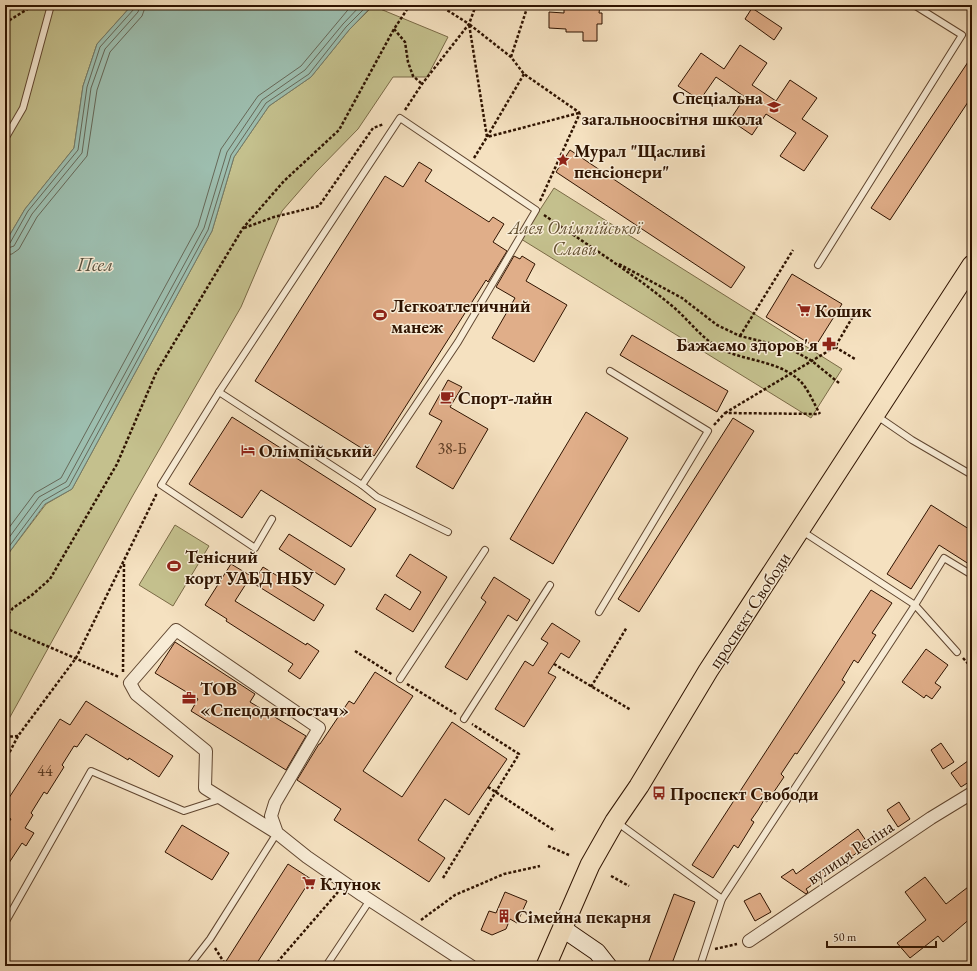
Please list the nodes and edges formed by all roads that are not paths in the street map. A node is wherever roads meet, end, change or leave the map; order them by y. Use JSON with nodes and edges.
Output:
{"nodes":[{"id":1,"x":51,"y":5,"type":"edge"},
{"id":2,"x":914,"y":5,"type":"edge"},
{"id":3,"x":5,"y":140,"type":"edge"},
{"id":4,"x":818,"y":265,"type":"dead end"},
{"id":5,"x":972,"y":265,"type":"edge"},
{"id":6,"x":610,"y":371,"type":"dead end"},
{"id":7,"x":220,"y":392,"type":"junction"},
{"id":8,"x":876,"y":415,"type":"junction"},
{"id":9,"x":972,"y":475,"type":"edge"},
{"id":10,"x":362,"y":485,"type":"junction"},
{"id":11,"x":272,"y":519,"type":"dead end"},
{"id":12,"x":801,"y":531,"type":"junction"},
{"id":13,"x":448,"y":532,"type":"dead end"},
{"id":14,"x":485,"y":550,"type":"dead end"},
{"id":15,"x":972,"y":575,"type":"edge"},
{"id":16,"x":550,"y":585,"type":"dead end"},
{"id":17,"x":915,"y":605,"type":"junction"},
{"id":18,"x":598,"y":612,"type":"dead end"},
{"id":19,"x":957,"y":652,"type":"dead end"},
{"id":20,"x":400,"y":679,"type":"road end"},
{"id":21,"x":464,"y":719,"type":"road end"},
{"id":22,"x":972,"y":793,"type":"edge"},
{"id":23,"x":223,"y":798,"type":"junction"},
{"id":24,"x":615,"y":821,"type":"junction"},
{"id":25,"x":277,"y":833,"type":"junction"},
{"id":26,"x":722,"y":899,"type":"junction"},
{"id":27,"x":370,"y":900,"type":"junction"},
{"id":28,"x":5,"y":923,"type":"edge"},
{"id":29,"x":562,"y":928,"type":"junction"},
{"id":30,"x":749,"y":941,"type":"road end"},
{"id":31,"x":189,"y":966,"type":"edge"},
{"id":32,"x":326,"y":966,"type":"edge"},
{"id":33,"x":471,"y":966,"type":"edge"},
{"id":34,"x":546,"y":966,"type":"edge"},
{"id":35,"x":608,"y":966,"type":"edge"},
{"id":36,"x":700,"y":966,"type":"edge"}],
"edges":[{"from":1,"to":3,"type":"lane"},
{"from":2,"to":4,"type":"lane"},
{"from":5,"to":8,"type":"main road","name":"проспект Свободи"},
{"from":6,"to":18,"type":"lane"},
{"from":7,"to":10,"type":"lane"},
{"from":7,"to":10,"type":"lane"},
{"from":7,"to":11,"type":"lane"},
{"from":8,"to":9,"type":"lane"},
{"from":8,"to":12,"type":"main road","name":"проспект Свободи"},
{"from":10,"to":13,"type":"lane"},
{"from":12,"to":17,"type":"lane"},
{"from":12,"to":24,"type":"main road","name":"проспект Свободи"},
{"from":14,"to":20,"type":"lane"},
{"from":15,"to":17,"type":"lane"},
{"from":16,"to":21,"type":"lane"},
{"from":17,"to":19,"type":"lane"},
{"from":17,"to":26,"type":"lane"},
{"from":22,"to":30,"type":"street","name":"вулиця Рєпіна"},
{"from":23,"to":25,"type":"street"},
{"from":23,"to":25,"type":"street"},
{"from":23,"to":28,"type":"lane"},
{"from":24,"to":26,"type":"lane"},
{"from":24,"to":29,"type":"main road","name":"проспект Свободи"},
{"from":25,"to":27,"type":"street"},
{"from":25,"to":31,"type":"lane"},
{"from":26,"to":36,"type":"lane"},
{"from":27,"to":32,"type":"lane"},
{"from":27,"to":33,"type":"street"},
{"from":29,"to":34,"type":"main road","name":"проспект Свободи"},
{"from":29,"to":35,"type":"street"}]}
